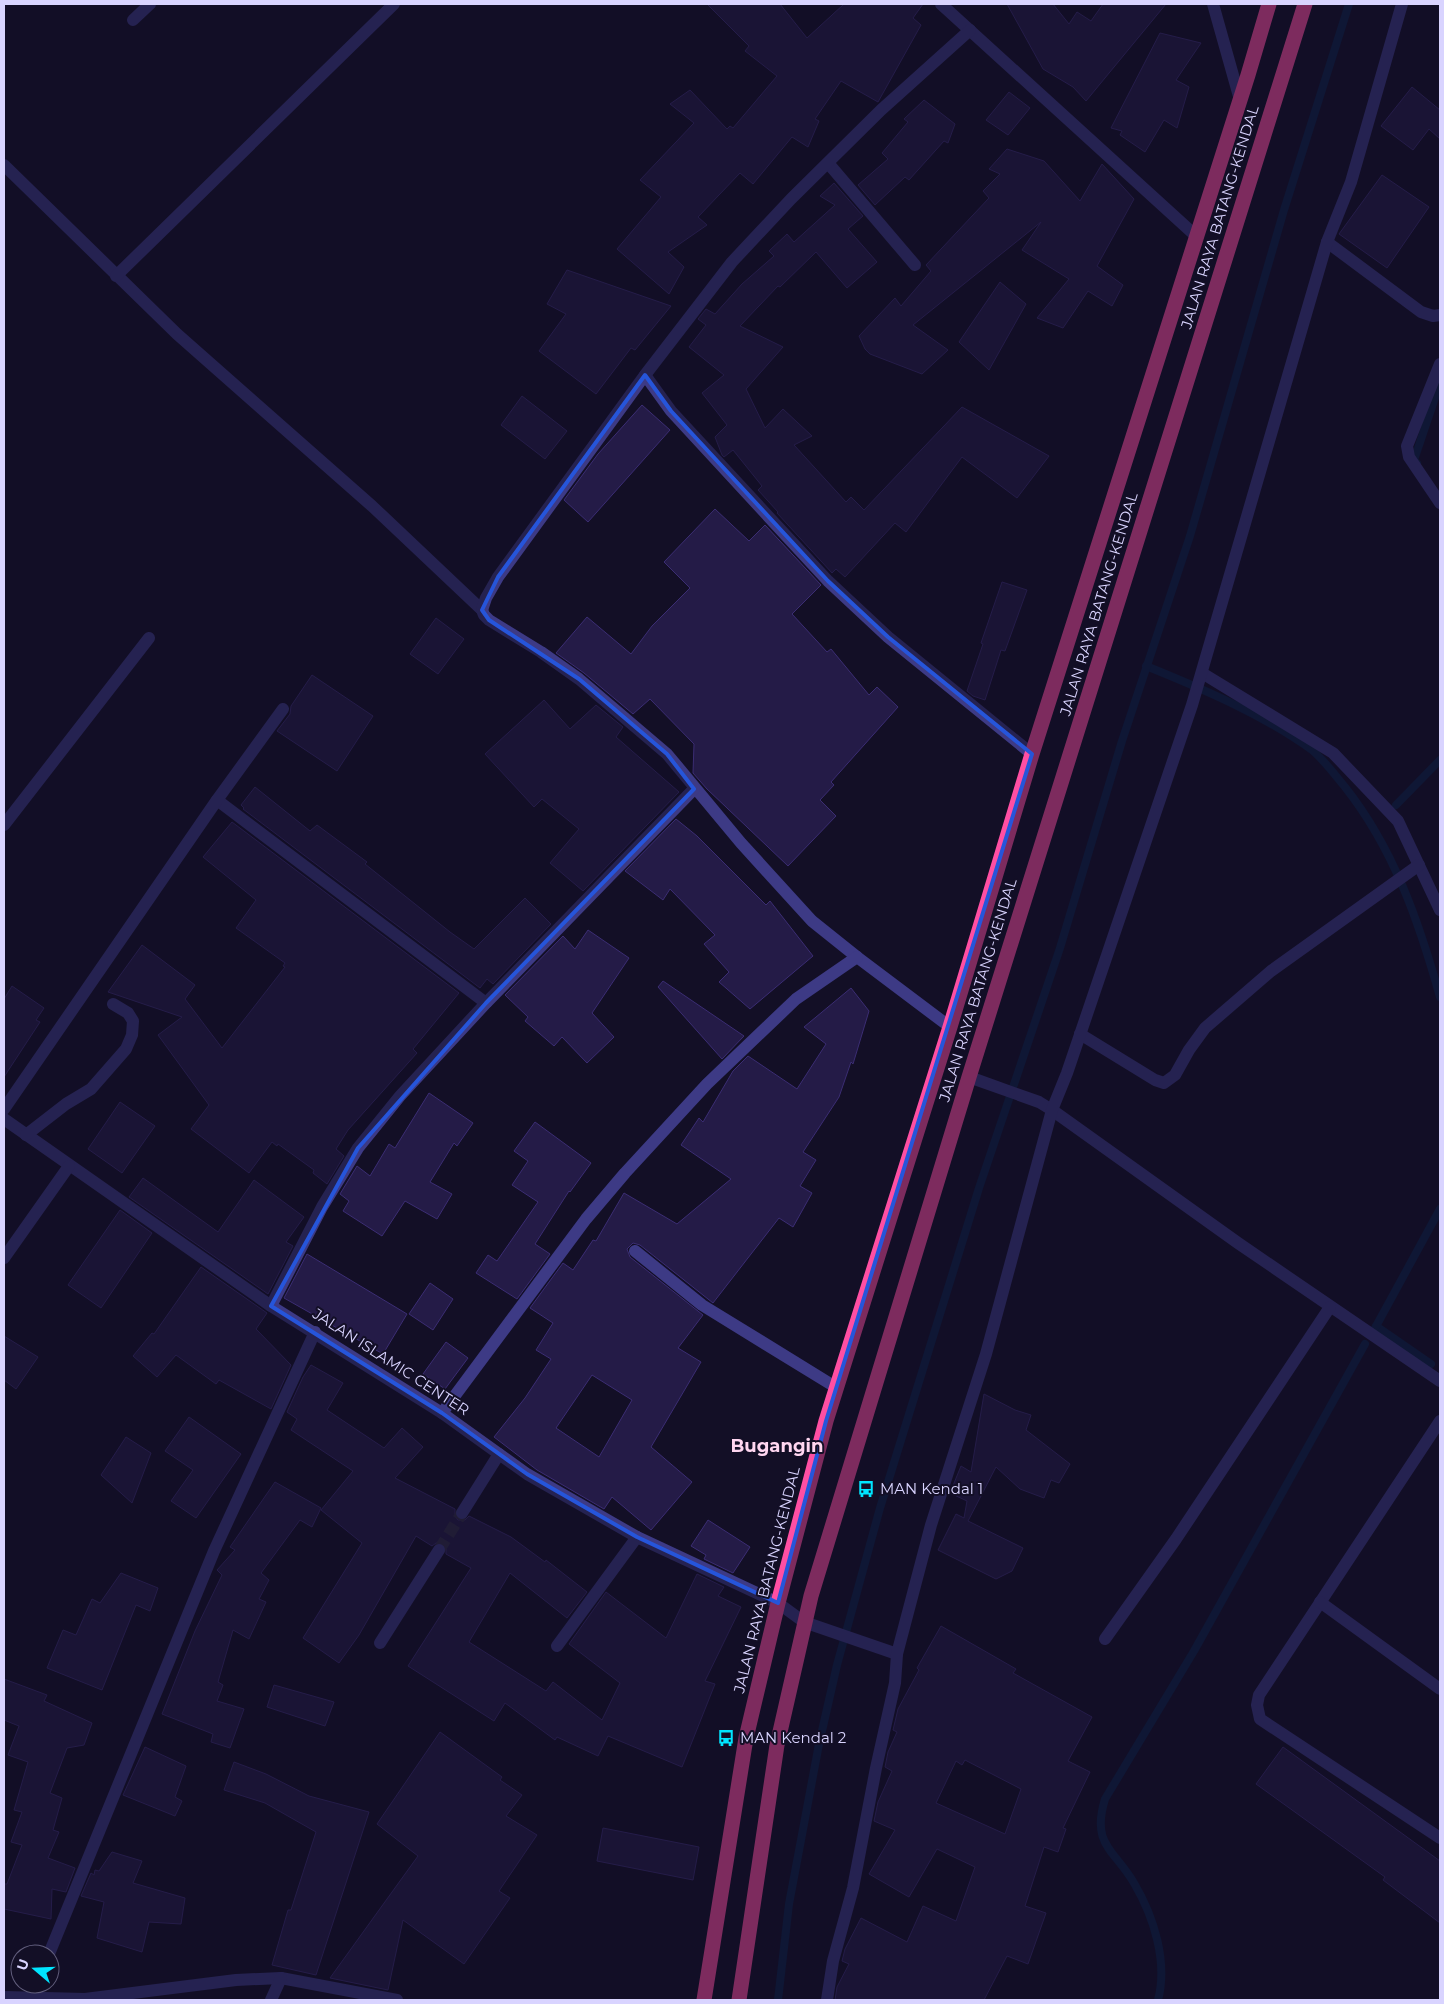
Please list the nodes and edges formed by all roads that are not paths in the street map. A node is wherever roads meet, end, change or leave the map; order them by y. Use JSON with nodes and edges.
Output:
{"nodes":[{"id":1,"x":150,"y":4,"type":"edge"},
{"id":2,"x":394,"y":4,"type":"edge"},
{"id":3,"x":941,"y":4,"type":"edge"},
{"id":4,"x":1213,"y":4,"type":"edge"},
{"id":5,"x":1269,"y":4,"type":"edge"},
{"id":6,"x":1305,"y":4,"type":"edge"},
{"id":7,"x":1402,"y":4,"type":"edge"},
{"id":8,"x":133,"y":20,"type":"dead end"},
{"id":9,"x":970,"y":30,"type":"junction"},
{"id":10,"x":1240,"y":100,"type":"junction"},
{"id":11,"x":828,"y":163,"type":"junction"},
{"id":12,"x":4,"y":165,"type":"edge"},
{"id":13,"x":1196,"y":236,"type":"junction"},
{"id":14,"x":1327,"y":242,"type":"junction"},
{"id":15,"x":916,"y":265,"type":"dead end"},
{"id":16,"x":116,"y":276,"type":"junction"},
{"id":17,"x":1421,"y":312,"type":"junction"},
{"id":18,"x":1440,"y":315,"type":"edge"},
{"id":19,"x":1440,"y":325,"type":"edge"},
{"id":20,"x":1440,"y":364,"type":"edge"},
{"id":21,"x":645,"y":375,"type":"junction"},
{"id":22,"x":1440,"y":503,"type":"edge"},
{"id":23,"x":482,"y":610,"type":"junction"},
{"id":24,"x":149,"y":638,"type":"dead end"},
{"id":25,"x":1201,"y":676,"type":"junction"},
{"id":26,"x":283,"y":709,"type":"dead end"},
{"id":27,"x":1032,"y":754,"type":"junction"},
{"id":28,"x":694,"y":788,"type":"junction"},
{"id":29,"x":217,"y":800,"type":"junction"},
{"id":30,"x":4,"y":825,"type":"edge"},
{"id":31,"x":1414,"y":869,"type":"junction"},
{"id":32,"x":1440,"y":910,"type":"edge"},
{"id":33,"x":857,"y":957,"type":"junction"},
{"id":34,"x":486,"y":1003,"type":"junction"},
{"id":35,"x":113,"y":1004,"type":"dead end"},
{"id":36,"x":950,"y":1027,"type":"junction"},
{"id":37,"x":1080,"y":1034,"type":"junction"},
{"id":38,"x":969,"y":1077,"type":"junction"},
{"id":39,"x":4,"y":1110,"type":"edge"},
{"id":40,"x":1052,"y":1110,"type":"junction"},
{"id":41,"x":4,"y":1119,"type":"edge"},
{"id":42,"x":26,"y":1134,"type":"junction"},
{"id":43,"x":69,"y":1166,"type":"junction"},
{"id":44,"x":635,"y":1251,"type":"dead end"},
{"id":45,"x":4,"y":1258,"type":"edge"},
{"id":46,"x":271,"y":1306,"type":"junction"},
{"id":47,"x":1330,"y":1307,"type":"junction"},
{"id":48,"x":315,"y":1332,"type":"junction"},
{"id":49,"x":1438,"y":1376,"type":"edge"},
{"id":50,"x":837,"y":1388,"type":"junction"},
{"id":51,"x":442,"y":1413,"type":"junction"},
{"id":52,"x":1440,"y":1421,"type":"edge"},
{"id":53,"x":500,"y":1454,"type":"junction"},
{"id":54,"x":462,"y":1513,"type":"tunnel mouth"},
{"id":55,"x":637,"y":1538,"type":"junction"},
{"id":56,"x":439,"y":1550,"type":"tunnel mouth"},
{"id":57,"x":1320,"y":1602,"type":"junction"},
{"id":58,"x":778,"y":1603,"type":"junction"},
{"id":59,"x":804,"y":1622,"type":"junction"},
{"id":60,"x":1105,"y":1639,"type":"dead end"},
{"id":61,"x":380,"y":1643,"type":"dead end"},
{"id":62,"x":557,"y":1646,"type":"dead end"},
{"id":63,"x":893,"y":1652,"type":"junction"},
{"id":64,"x":1440,"y":1689,"type":"edge"},
{"id":65,"x":1440,"y":1838,"type":"edge"},
{"id":66,"x":53,"y":1944,"type":"edge"},
{"id":67,"x":281,"y":1978,"type":"junction"},
{"id":68,"x":31,"y":1996,"type":"joint"},
{"id":69,"x":4,"y":1997,"type":"edge"},
{"id":70,"x":271,"y":2000,"type":"edge"},
{"id":71,"x":397,"y":2000,"type":"edge"},
{"id":72,"x":704,"y":2000,"type":"edge"},
{"id":73,"x":739,"y":2000,"type":"edge"},
{"id":74,"x":827,"y":2000,"type":"edge"}],
"edges":[{"from":1,"to":8,"type":"street"},
{"from":2,"to":16,"type":"street"},
{"from":3,"to":9,"type":"street"},
{"from":4,"to":10,"type":"street"},
{"from":5,"to":10,"type":"highway","name":"JALAN RAYA BATANG-KENDAL"},
{"from":6,"to":38,"type":"highway","name":"JALAN RAYA BATANG-KENDAL"},
{"from":7,"to":14,"type":"street"},
{"from":9,"to":11,"type":"street"},
{"from":9,"to":13,"type":"street"},
{"from":10,"to":13,"type":"highway","name":"JALAN RAYA BATANG-KENDAL"},
{"from":11,"to":15,"type":"street"},
{"from":11,"to":21,"type":"street"},
{"from":12,"to":16,"type":"street"},
{"from":13,"to":27,"type":"highway","name":"JALAN RAYA BATANG-KENDAL"},
{"from":14,"to":17,"type":"street"},
{"from":14,"to":25,"type":"street"},
{"from":16,"to":23,"type":"street"},
{"from":17,"to":18,"type":"street"},
{"from":17,"to":19,"type":"street"},
{"from":20,"to":22,"type":"street"},
{"from":21,"to":23,"type":"street"},
{"from":21,"to":27,"type":"street"},
{"from":23,"to":28,"type":"street"},
{"from":24,"to":30,"type":"street"},
{"from":25,"to":31,"type":"street"},
{"from":25,"to":37,"type":"street"},
{"from":26,"to":29,"type":"street"},
{"from":27,"to":36,"type":"highway","name":"JALAN RAYA BATANG-KENDAL"},
{"from":28,"to":33,"type":"street"},
{"from":28,"to":34,"type":"street"},
{"from":29,"to":34,"type":"street"},
{"from":29,"to":39,"type":"street"},
{"from":31,"to":32,"type":"street"},
{"from":31,"to":37,"type":"street"},
{"from":33,"to":36,"type":"street"},
{"from":33,"to":51,"type":"street"},
{"from":34,"to":46,"type":"street"},
{"from":35,"to":42,"type":"street"},
{"from":36,"to":50,"type":"highway","name":"JALAN RAYA BATANG-KENDAL"},
{"from":37,"to":40,"type":"street"},
{"from":38,"to":40,"type":"street"},
{"from":38,"to":59,"type":"highway","name":"JALAN RAYA BATANG-KENDAL"},
{"from":40,"to":47,"type":"street"},
{"from":40,"to":63,"type":"street"},
{"from":41,"to":42,"type":"street","name":"JALAN ISLAMIC CENTER"},
{"from":42,"to":43,"type":"street","name":"JALAN ISLAMIC CENTER"},
{"from":43,"to":45,"type":"street"},
{"from":43,"to":46,"type":"street","name":"JALAN ISLAMIC CENTER"},
{"from":44,"to":50,"type":"street"},
{"from":46,"to":48,"type":"street","name":"JALAN ISLAMIC CENTER"},
{"from":47,"to":49,"type":"street"},
{"from":47,"to":60,"type":"street"},
{"from":48,"to":51,"type":"street","name":"JALAN ISLAMIC CENTER"},
{"from":48,"to":66,"type":"street"},
{"from":50,"to":58,"type":"highway","name":"JALAN RAYA BATANG-KENDAL"},
{"from":51,"to":53,"type":"street","name":"JALAN ISLAMIC CENTER"},
{"from":52,"to":57,"type":"street"},
{"from":53,"to":54,"type":"street"},
{"from":53,"to":55,"type":"street","name":"JALAN ISLAMIC CENTER"},
{"from":55,"to":58,"type":"street","name":"JALAN ISLAMIC CENTER"},
{"from":55,"to":62,"type":"street"},
{"from":56,"to":61,"type":"street"},
{"from":57,"to":64,"type":"street"},
{"from":57,"to":65,"type":"street"},
{"from":58,"to":59,"type":"street","name":"JALAN ISLAMIC CENTER"},
{"from":58,"to":72,"type":"highway","name":"JALAN RAYA BATANG-KENDAL"},
{"from":59,"to":63,"type":"street"},
{"from":59,"to":73,"type":"highway","name":"JALAN RAYA BATANG-KENDAL"},
{"from":63,"to":74,"type":"street"},
{"from":67,"to":68,"type":"street"},
{"from":67,"to":70,"type":"street"},
{"from":67,"to":71,"type":"street"},
{"from":68,"to":69,"type":"street"}]}
